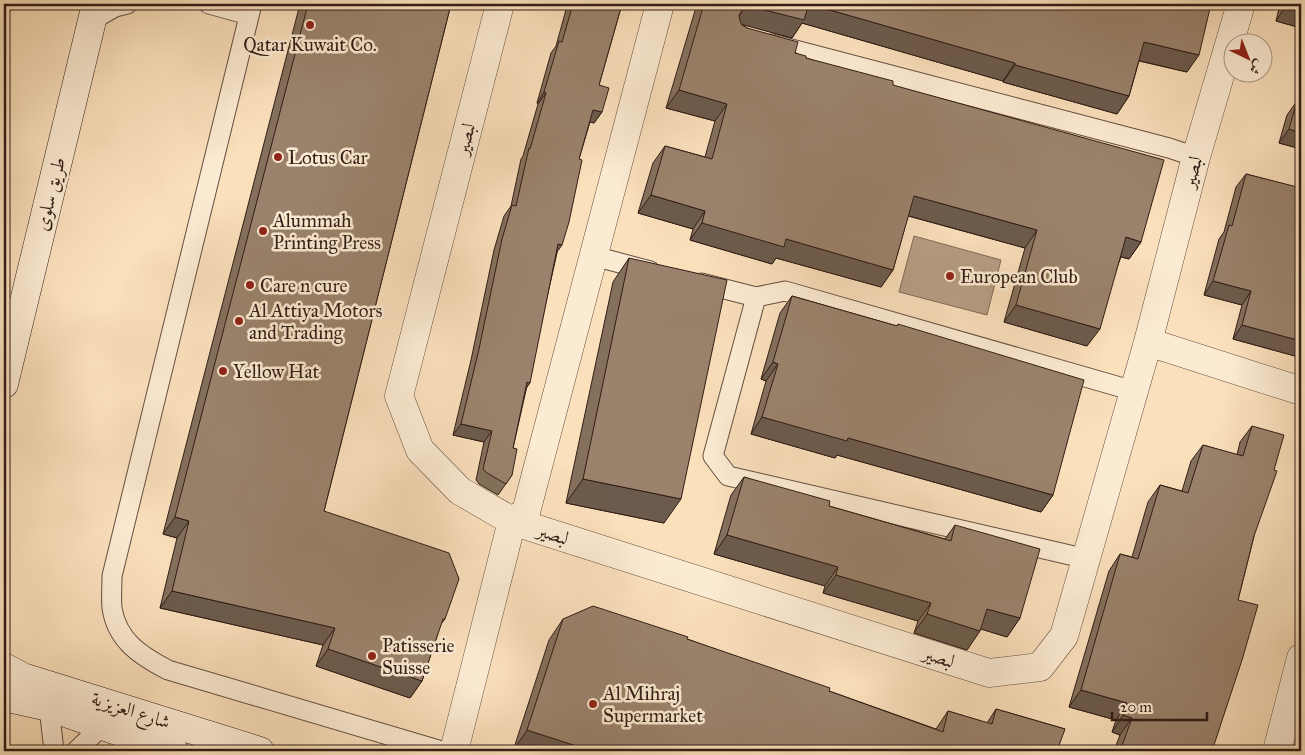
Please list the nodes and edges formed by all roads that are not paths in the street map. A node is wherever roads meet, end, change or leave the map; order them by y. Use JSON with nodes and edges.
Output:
{"nodes":[{"id":1,"x":127,"y":4,"type":"edge"},
{"id":2,"x":210,"y":4,"type":"edge"},
{"id":3,"x":500,"y":4,"type":"edge"},
{"id":4,"x":660,"y":4,"type":"edge"},
{"id":5,"x":1241,"y":4,"type":"edge"},
{"id":6,"x":251,"y":9,"type":"edge"},
{"id":7,"x":94,"y":12,"type":"edge"},
{"id":8,"x":757,"y":40,"type":"edge"},
{"id":9,"x":1196,"y":157,"type":"junction"},
{"id":10,"x":594,"y":256,"type":"junction"},
{"id":11,"x":756,"y":297,"type":"junction"},
{"id":12,"x":1148,"y":342,"type":"junction"},
{"id":13,"x":4,"y":384,"type":"edge"},
{"id":14,"x":1134,"y":391,"type":"junction"},
{"id":15,"x":1301,"y":391,"type":"edge"},
{"id":16,"x":512,"y":521,"type":"junction"},
{"id":17,"x":1087,"y":559,"type":"junction"},
{"id":18,"x":1301,"y":658,"type":"edge"},
{"id":19,"x":4,"y":668,"type":"edge"},
{"id":20,"x":4,"y":697,"type":"edge"},
{"id":21,"x":49,"y":707,"type":"junction"},
{"id":22,"x":103,"y":725,"type":"junction"},
{"id":23,"x":54,"y":751,"type":"edge"},
{"id":24,"x":76,"y":751,"type":"edge"},
{"id":25,"x":174,"y":751,"type":"edge"},
{"id":26,"x":260,"y":751,"type":"edge"},
{"id":27,"x":442,"y":751,"type":"edge"},
{"id":28,"x":454,"y":751,"type":"edge"},
{"id":29,"x":1277,"y":751,"type":"edge"}],
"edges":[{"from":1,"to":7,"type":"lane"},
{"from":2,"to":6,"type":"lane"},
{"from":3,"to":16,"type":"street","name":"لبصير"},
{"from":4,"to":10,"type":"street"},
{"from":5,"to":9,"type":"street","name":"لبصير"},
{"from":6,"to":27,"type":"lane"},
{"from":7,"to":13,"type":"street","name":"طريق سلوى"},
{"from":8,"to":9,"type":"lane"},
{"from":9,"to":12,"type":"street","name":"لبصير"},
{"from":10,"to":11,"type":"lane"},
{"from":10,"to":16,"type":"street"},
{"from":11,"to":14,"type":"lane"},
{"from":11,"to":17,"type":"lane"},
{"from":12,"to":14,"type":"street","name":"لبصير"},
{"from":12,"to":15,"type":"street"},
{"from":14,"to":17,"type":"street","name":"لبصير"},
{"from":16,"to":17,"type":"street","name":"لبصير"},
{"from":16,"to":28,"type":"street","name":"لبصير"},
{"from":18,"to":29,"type":"street"},
{"from":19,"to":26,"type":"street","name":"شارع العزيزية"},
{"from":20,"to":21,"type":"street","name":"شارع العزيزية"},
{"from":21,"to":22,"type":"street","name":"شارع العزيزية"},
{"from":21,"to":23,"type":"lane"},
{"from":22,"to":24,"type":"lane"},
{"from":22,"to":25,"type":"street","name":"شارع العزيزية"}]}
